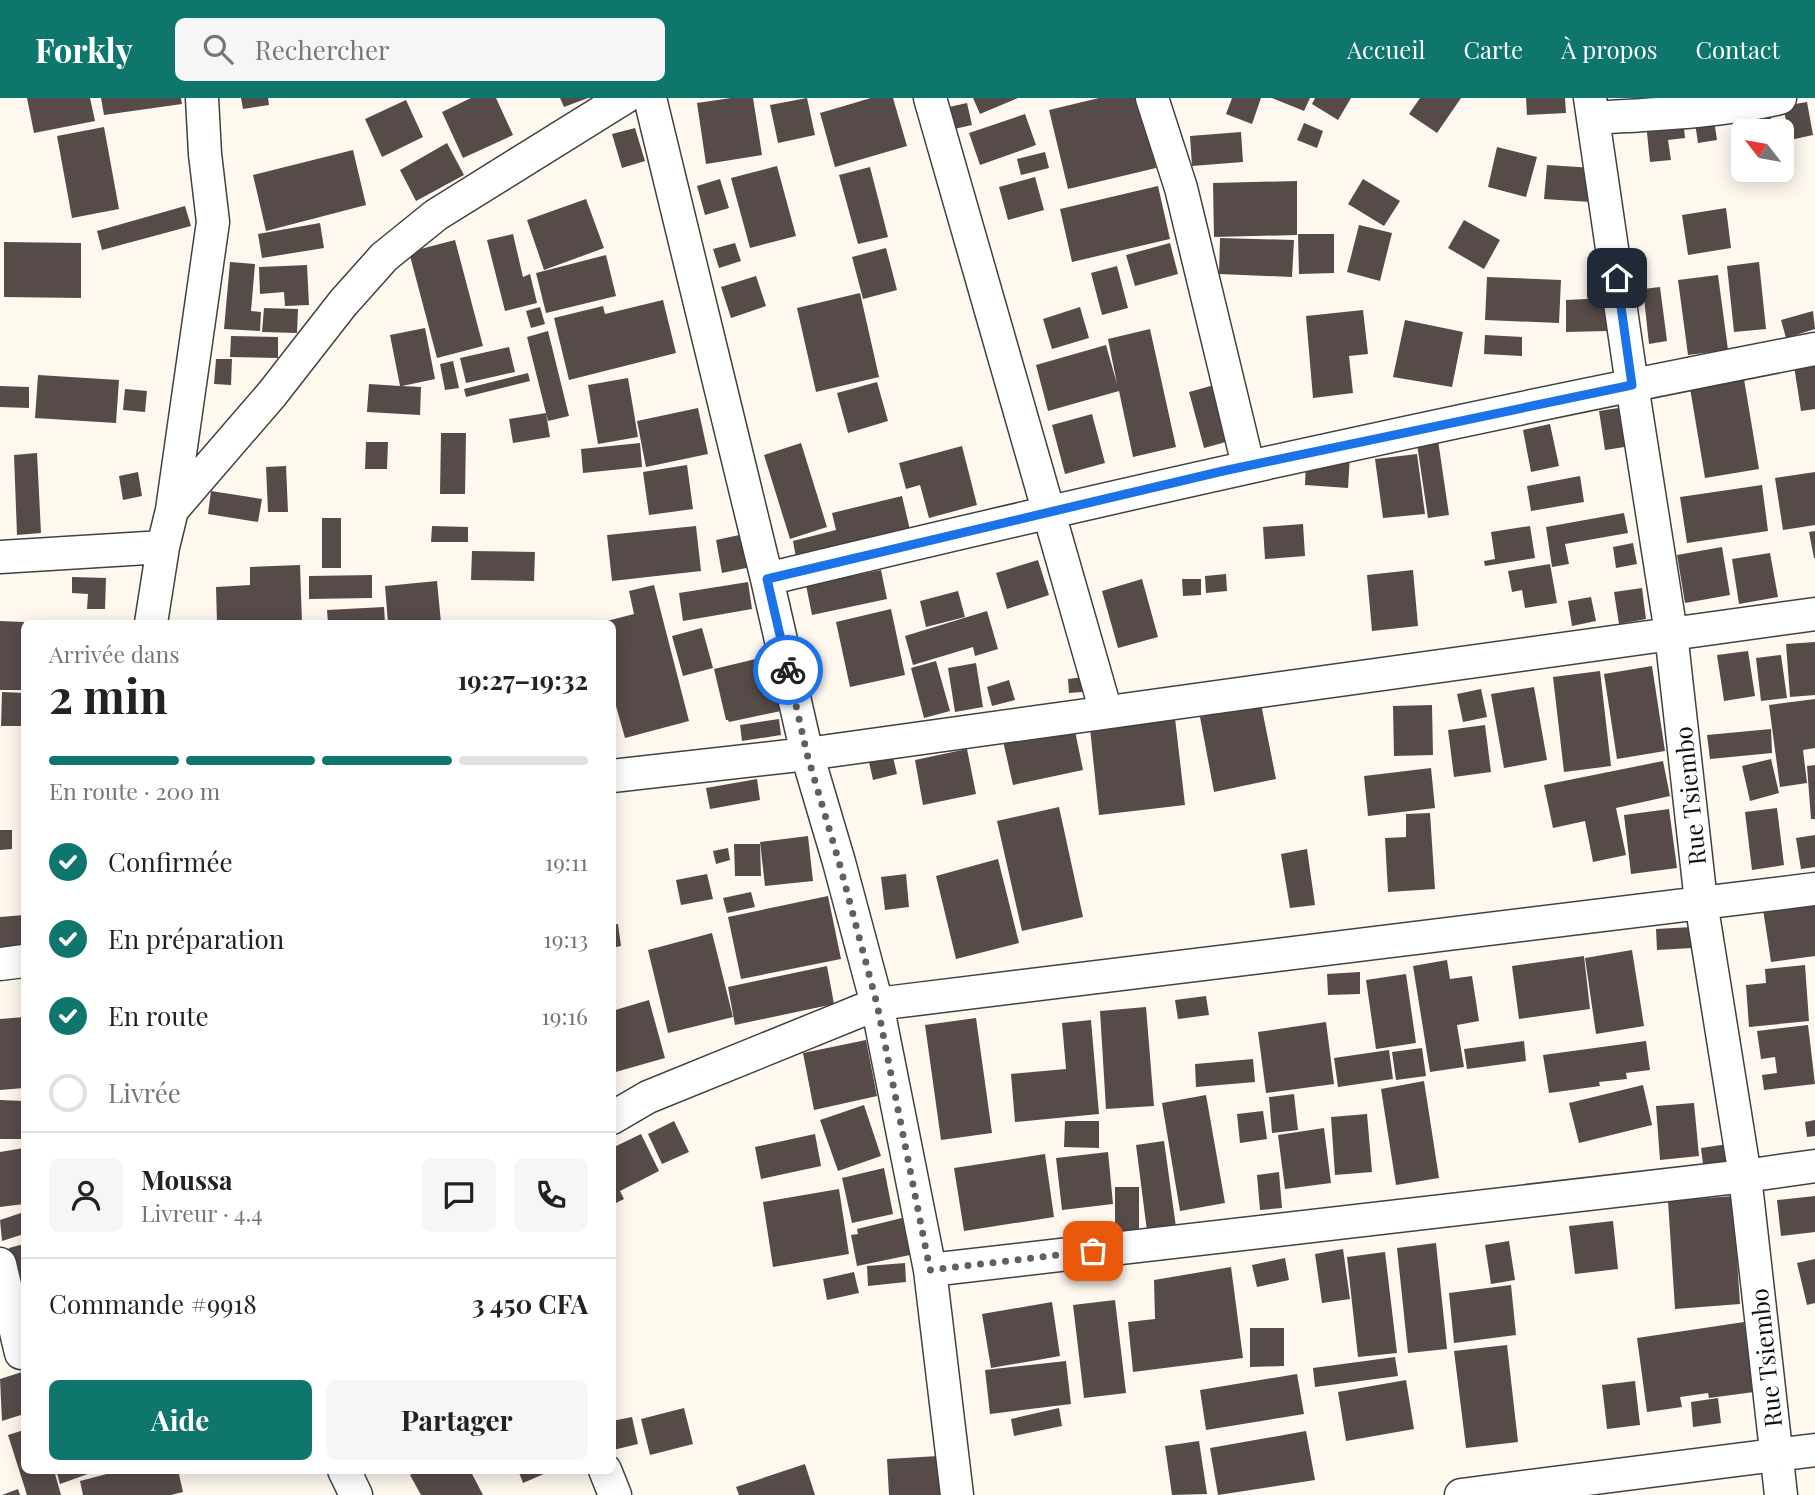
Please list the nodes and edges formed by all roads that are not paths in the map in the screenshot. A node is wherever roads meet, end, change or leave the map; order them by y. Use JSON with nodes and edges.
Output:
{"nodes":[{"id":1,"x":202,"y":98,"type":"edge"},
{"id":2,"x":624,"y":98,"type":"edge"},
{"id":3,"x":650,"y":98,"type":"edge"},
{"id":4,"x":930,"y":98,"type":"edge"},
{"id":5,"x":1152,"y":98,"type":"edge"},
{"id":6,"x":1780,"y":98,"type":"edge"},
{"id":7,"x":1592,"y":108,"type":"edge"},
{"id":8,"x":1815,"y":349,"type":"edge"},
{"id":9,"x":1632,"y":385,"type":"junction"},
{"id":10,"x":1248,"y":466,"type":"junction"},
{"id":11,"x":172,"y":510,"type":"junction"},
{"id":12,"x":1047,"y":511,"type":"junction"},
{"id":13,"x":163,"y":547,"type":"junction"},
{"id":14,"x":0,"y":557,"type":"edge"},
{"id":15,"x":767,"y":579,"type":"junction"},
{"id":16,"x":1815,"y":614,"type":"edge"},
{"id":17,"x":151,"y":620,"type":"edge"},
{"id":18,"x":1671,"y":633,"type":"junction"},
{"id":19,"x":1106,"y":712,"type":"junction"},
{"id":20,"x":807,"y":754,"type":"junction"},
{"id":21,"x":616,"y":776,"type":"edge"},
{"id":22,"x":1815,"y":889,"type":"edge"},
{"id":23,"x":1701,"y":902,"type":"junction"},
{"id":24,"x":21,"y":961,"type":"edge"},
{"id":25,"x":0,"y":964,"type":"edge"},
{"id":26,"x":877,"y":1004,"type":"junction"},
{"id":27,"x":616,"y":1116,"type":"edge"},
{"id":28,"x":1815,"y":1166,"type":"edge"},
{"id":29,"x":1745,"y":1177,"type":"junction"},
{"id":30,"x":0,"y":1264,"type":"edge"},
{"id":31,"x":930,"y":1270,"type":"junction"},
{"id":32,"x":15,"y":1354,"type":"edge"},
{"id":33,"x":1815,"y":1450,"type":"edge"},
{"id":34,"x":1776,"y":1455,"type":"junction"},
{"id":35,"x":346,"y":1474,"type":"edge"},
{"id":36,"x":607,"y":1474,"type":"edge"},
{"id":37,"x":356,"y":1495,"type":"edge"},
{"id":38,"x":615,"y":1495,"type":"edge"},
{"id":39,"x":957,"y":1495,"type":"edge"},
{"id":40,"x":1461,"y":1495,"type":"edge"},
{"id":41,"x":1781,"y":1495,"type":"edge"}],
"edges":[{"from":1,"to":11,"type":"street"},
{"from":2,"to":11,"type":"street"},
{"from":3,"to":15,"type":"street"},
{"from":4,"to":12,"type":"street"},
{"from":5,"to":10,"type":"street"},
{"from":6,"to":7,"type":"street"},
{"from":7,"to":9,"type":"street","name":"Rue Tsiembo"},
{"from":8,"to":9,"type":"street"},
{"from":9,"to":10,"type":"street"},
{"from":9,"to":18,"type":"street","name":"Rue Tsiembo"},
{"from":10,"to":12,"type":"street"},
{"from":11,"to":13,"type":"street"},
{"from":12,"to":15,"type":"street"},
{"from":12,"to":19,"type":"street"},
{"from":13,"to":14,"type":"street"},
{"from":13,"to":17,"type":"street"},
{"from":15,"to":20,"type":"street"},
{"from":16,"to":18,"type":"street"},
{"from":18,"to":19,"type":"street"},
{"from":18,"to":23,"type":"street","name":"Rue Tsiembo"},
{"from":19,"to":20,"type":"street"},
{"from":20,"to":21,"type":"street"},
{"from":20,"to":26,"type":"street"},
{"from":22,"to":23,"type":"street"},
{"from":23,"to":26,"type":"street"},
{"from":23,"to":29,"type":"street","name":"Rue Tsiembo"},
{"from":24,"to":25,"type":"street"},
{"from":26,"to":27,"type":"street"},
{"from":26,"to":31,"type":"street"},
{"from":28,"to":29,"type":"street"},
{"from":29,"to":31,"type":"street"},
{"from":29,"to":34,"type":"street","name":"Rue Tsiembo"},
{"from":30,"to":32,"type":"street"},
{"from":31,"to":39,"type":"street"},
{"from":33,"to":34,"type":"street"},
{"from":34,"to":40,"type":"street"},
{"from":34,"to":41,"type":"street","name":"Rue Tsiembo"},
{"from":35,"to":37,"type":"street"},
{"from":36,"to":38,"type":"street"}]}
